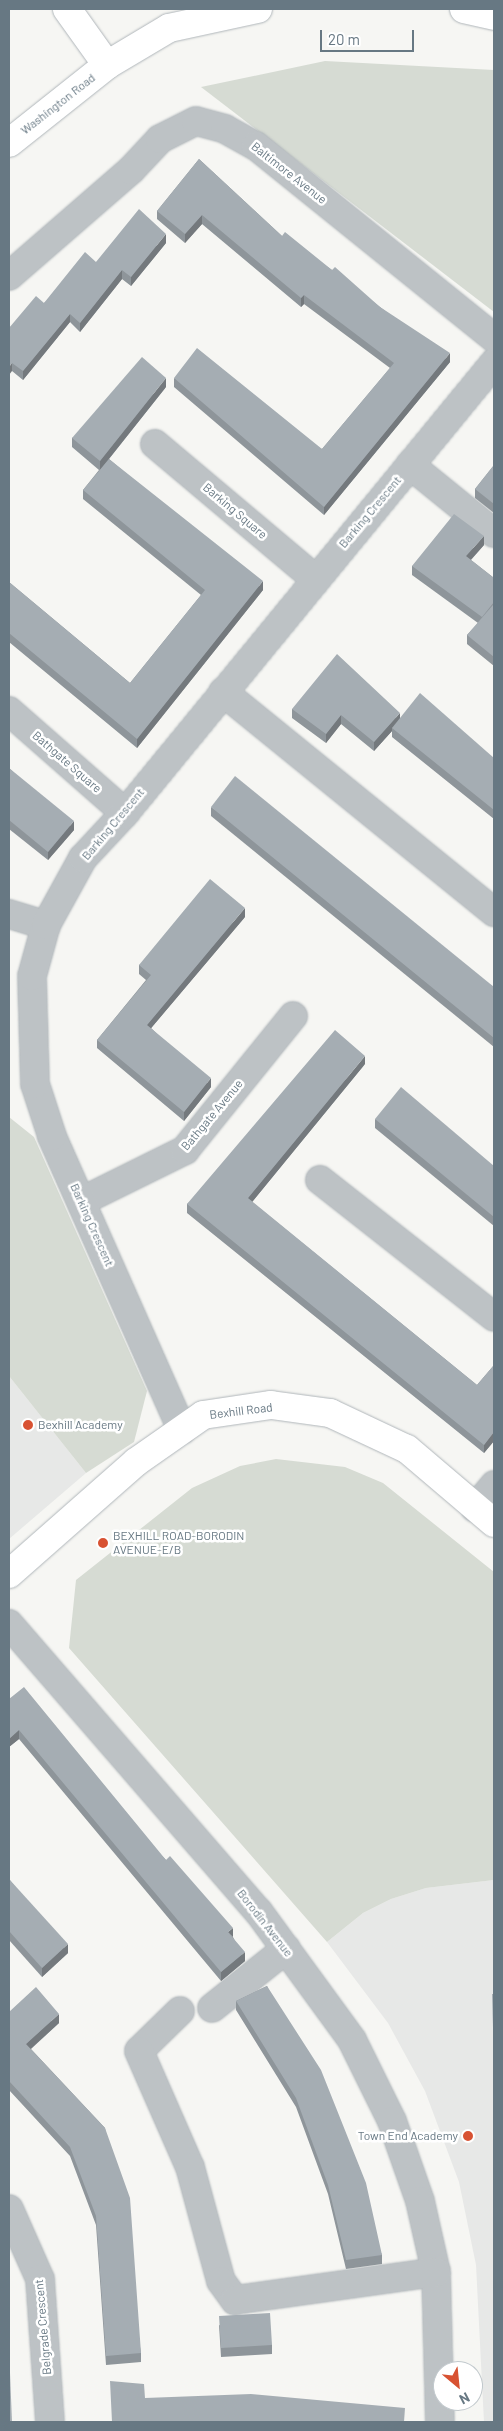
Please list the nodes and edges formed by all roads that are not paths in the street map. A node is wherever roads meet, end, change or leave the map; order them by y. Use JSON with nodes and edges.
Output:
{"nodes":[{"id":1,"x":67,"y":9,"type":"edge"},
{"id":2,"x":258,"y":9,"type":"edge"},
{"id":3,"x":464,"y":9,"type":"edge"},
{"id":4,"x":494,"y":16,"type":"edge"},
{"id":5,"x":107,"y":65,"type":"junction"},
{"id":6,"x":9,"y":143,"type":"edge"},
{"id":7,"x":9,"y":276,"type":"edge"},
{"id":8,"x":494,"y":338,"type":"edge"},
{"id":9,"x":494,"y":363,"type":"edge"},
{"id":10,"x":155,"y":444,"type":"dead end"},
{"id":11,"x":410,"y":465,"type":"junction"},
{"id":12,"x":494,"y":533,"type":"edge"},
{"id":13,"x":314,"y":578,"type":"junction"},
{"id":14,"x":223,"y":692,"type":"junction"},
{"id":15,"x":9,"y":711,"type":"edge"},
{"id":16,"x":125,"y":814,"type":"junction"},
{"id":17,"x":494,"y":912,"type":"edge"},
{"id":18,"x":9,"y":914,"type":"edge"},
{"id":19,"x":46,"y":925,"type":"junction"},
{"id":20,"x":293,"y":1016,"type":"dead end"},
{"id":21,"x":320,"y":1180,"type":"dead end"},
{"id":22,"x":82,"y":1201,"type":"junction"},
{"id":23,"x":494,"y":1316,"type":"edge"},
{"id":24,"x":182,"y":1430,"type":"junction"},
{"id":25,"x":494,"y":1485,"type":"edge"},
{"id":26,"x":485,"y":1515,"type":"edge"},
{"id":27,"x":9,"y":1574,"type":"edge"},
{"id":28,"x":9,"y":1624,"type":"edge"},
{"id":29,"x":286,"y":1949,"type":"junction"},
{"id":30,"x":212,"y":2008,"type":"dead end"},
{"id":31,"x":180,"y":2011,"type":"dead end"},
{"id":32,"x":9,"y":2209,"type":"edge"},
{"id":33,"x":436,"y":2272,"type":"junction"},
{"id":34,"x":50,"y":2422,"type":"edge"},
{"id":35,"x":440,"y":2422,"type":"edge"}],
"edges":[{"from":1,"to":5,"type":"street"},
{"from":2,"to":5,"type":"street","name":"Washington Road"},
{"from":3,"to":4,"type":"street"},
{"from":5,"to":6,"type":"street","name":"Washington Road"},
{"from":7,"to":8,"type":"street","name":"Baltimore Avenue"},
{"from":9,"to":11,"type":"street","name":"Barking Crescent"},
{"from":10,"to":13,"type":"street","name":"Barking Square"},
{"from":11,"to":12,"type":"street"},
{"from":11,"to":13,"type":"street","name":"Barking Crescent"},
{"from":13,"to":14,"type":"street","name":"Barking Crescent"},
{"from":14,"to":16,"type":"street","name":"Barking Crescent"},
{"from":14,"to":17,"type":"street"},
{"from":15,"to":16,"type":"street","name":"Bathgate Square"},
{"from":16,"to":19,"type":"street","name":"Barking Crescent"},
{"from":18,"to":19,"type":"street"},
{"from":19,"to":22,"type":"street","name":"Barking Crescent"},
{"from":20,"to":22,"type":"street","name":"Bathgate Avenue"},
{"from":21,"to":23,"type":"street"},
{"from":22,"to":24,"type":"street","name":"Barking Crescent"},
{"from":24,"to":26,"type":"street","name":"Bexhill Road"},
{"from":24,"to":27,"type":"street","name":"Bexhill Road"},
{"from":25,"to":26,"type":"street"},
{"from":28,"to":29,"type":"street","name":"Borodin Avenue"},
{"from":29,"to":30,"type":"street"},
{"from":29,"to":33,"type":"street","name":"Borodin Avenue"},
{"from":31,"to":33,"type":"street"},
{"from":32,"to":34,"type":"street","name":"Belgrade Crescent"},
{"from":33,"to":35,"type":"street","name":"Borodin Avenue"}]}
